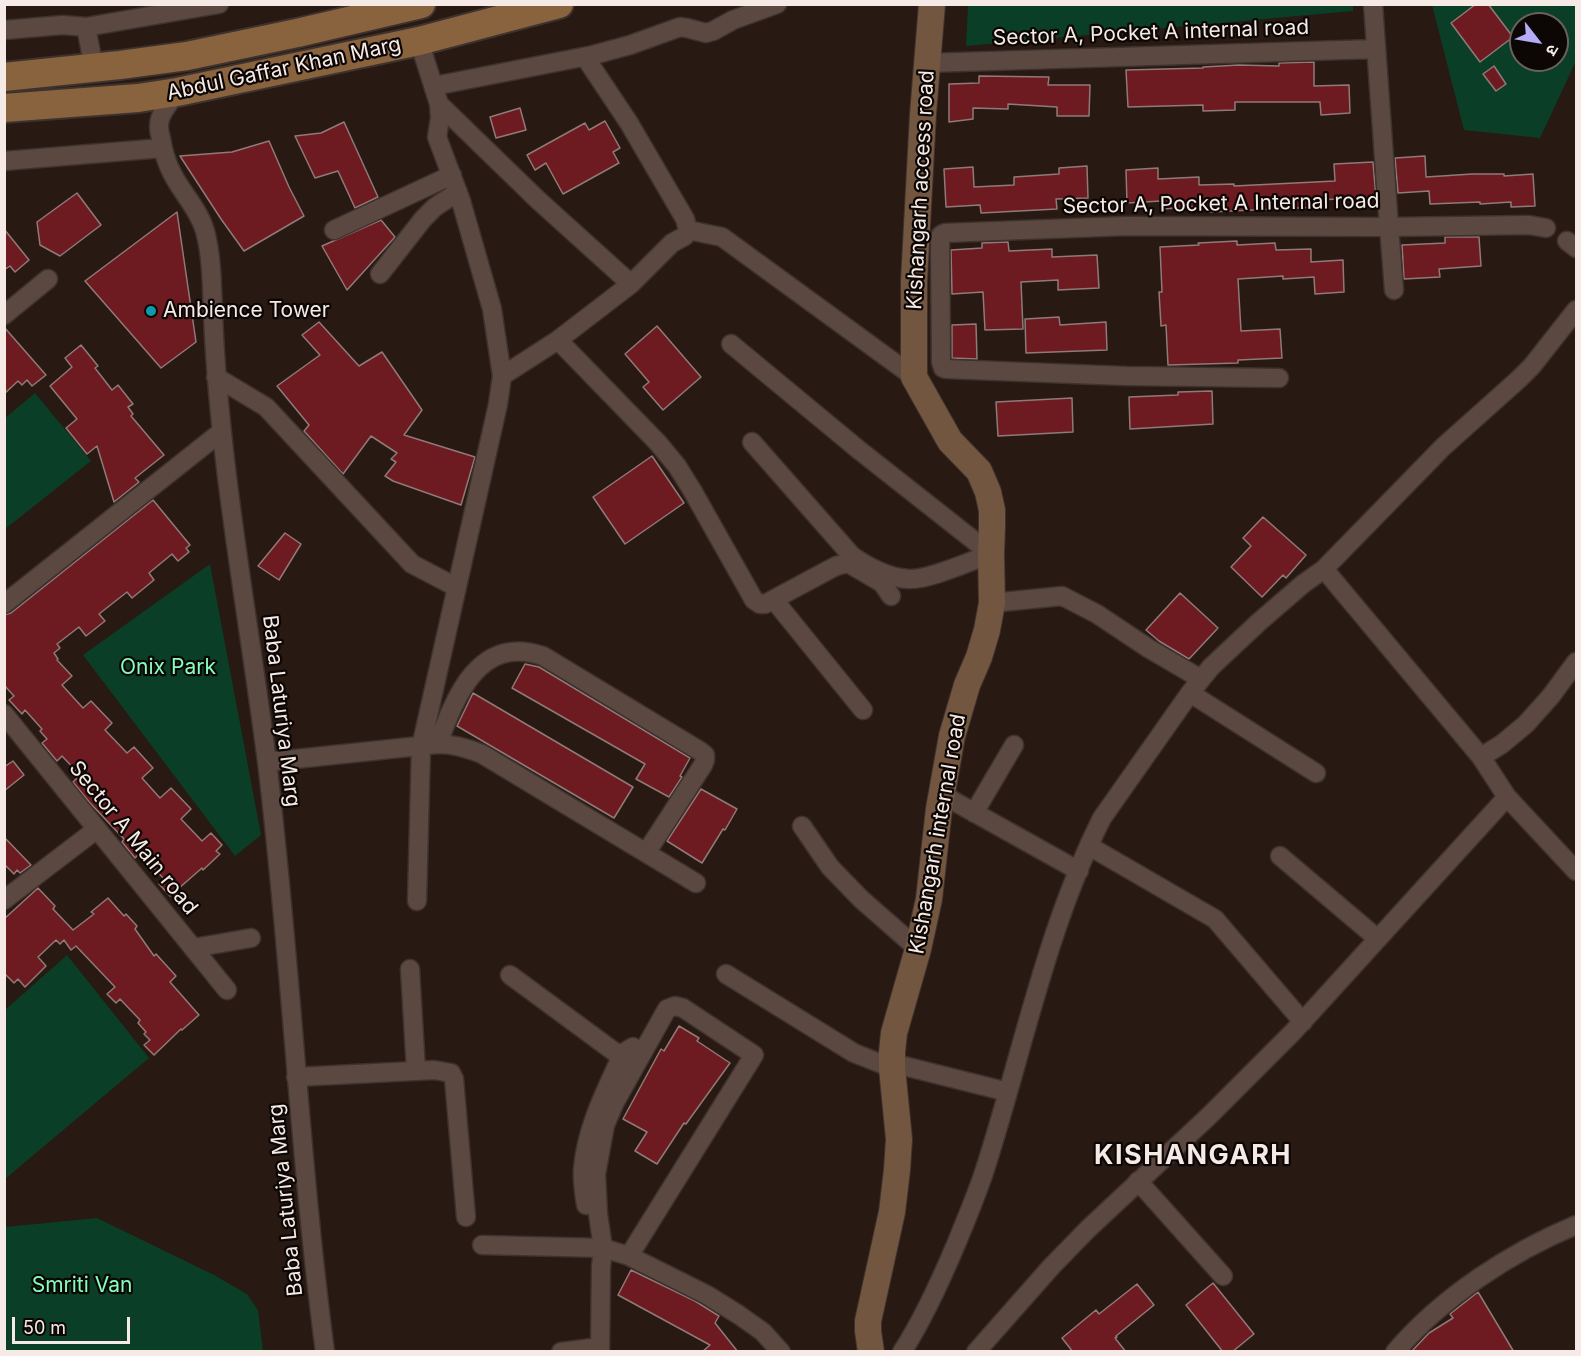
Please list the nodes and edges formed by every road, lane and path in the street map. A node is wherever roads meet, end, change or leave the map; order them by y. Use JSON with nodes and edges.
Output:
{"nodes":[{"id":1,"x":219,"y":4,"type":"edge"},
{"id":2,"x":421,"y":4,"type":"edge"},
{"id":3,"x":560,"y":4,"type":"edge"},
{"id":4,"x":777,"y":4,"type":"edge"},
{"id":5,"x":932,"y":4,"type":"edge"},
{"id":6,"x":1373,"y":4,"type":"edge"},
{"id":7,"x":86,"y":27,"type":"junction"},
{"id":8,"x":4,"y":30,"type":"edge"},
{"id":9,"x":419,"y":41,"type":"junction"},
{"id":10,"x":1376,"y":49,"type":"junction"},
{"id":11,"x":585,"y":57,"type":"junction"},
{"id":12,"x":927,"y":63,"type":"junction"},
{"id":13,"x":94,"y":68,"type":"junction"},
{"id":14,"x":4,"y":77,"type":"edge"},
{"id":15,"x":177,"y":92,"type":"junction"},
{"id":16,"x":436,"y":95,"type":"junction"},
{"id":17,"x":4,"y":108,"type":"edge"},
{"id":18,"x":163,"y":148,"type":"junction"},
{"id":19,"x":4,"y":161,"type":"edge"},
{"id":20,"x":452,"y":175,"type":"junction"},
{"id":21,"x":458,"y":192,"type":"junction"},
{"id":22,"x":1389,"y":227,"type":"junction"},
{"id":23,"x":1546,"y":228,"type":"dead end"},
{"id":24,"x":334,"y":230,"type":"dead end"},
{"id":25,"x":688,"y":230,"type":"junction"},
{"id":26,"x":380,"y":274,"type":"dead end"},
{"id":27,"x":48,"y":279,"type":"dead end"},
{"id":28,"x":632,"y":284,"type":"junction"},
{"id":29,"x":1394,"y":290,"type":"dead end"},
{"id":30,"x":1576,"y":310,"type":"edge"},
{"id":31,"x":4,"y":315,"type":"edge"},
{"id":32,"x":558,"y":339,"type":"junction"},
{"id":33,"x":731,"y":344,"type":"dead end"},
{"id":34,"x":502,"y":376,"type":"junction"},
{"id":35,"x":216,"y":377,"type":"junction"},
{"id":36,"x":914,"y":377,"type":"junction"},
{"id":37,"x":1270,"y":377,"type":"dead end"},
{"id":38,"x":221,"y":432,"type":"junction"},
{"id":39,"x":752,"y":442,"type":"dead end"},
{"id":40,"x":991,"y":554,"type":"junction"},
{"id":41,"x":1324,"y":569,"type":"junction"},
{"id":42,"x":456,"y":588,"type":"junction"},
{"id":43,"x":891,"y":596,"type":"dead end"},
{"id":44,"x":774,"y":600,"type":"junction"},
{"id":45,"x":992,"y":603,"type":"junction"},
{"id":46,"x":4,"y":604,"type":"edge"},
{"id":47,"x":1576,"y":662,"type":"edge"},
{"id":48,"x":1196,"y":686,"type":"junction"},
{"id":49,"x":863,"y":710,"type":"dead end"},
{"id":50,"x":4,"y":714,"type":"edge"},
{"id":51,"x":429,"y":745,"type":"junction"},
{"id":52,"x":1014,"y":745,"type":"dead end"},
{"id":53,"x":1481,"y":757,"type":"junction"},
{"id":54,"x":267,"y":762,"type":"junction"},
{"id":55,"x":1316,"y":773,"type":"dead end"},
{"id":56,"x":941,"y":794,"type":"junction"},
{"id":57,"x":1508,"y":797,"type":"junction"},
{"id":58,"x":974,"y":813,"type":"junction"},
{"id":59,"x":802,"y":826,"type":"dead end"},
{"id":60,"x":97,"y":829,"type":"junction"},
{"id":61,"x":1089,"y":846,"type":"junction"},
{"id":62,"x":646,"y":853,"type":"junction"},
{"id":63,"x":1280,"y":856,"type":"dead end"},
{"id":64,"x":1079,"y":871,"type":"junction"},
{"id":65,"x":1576,"y":871,"type":"edge"},
{"id":66,"x":696,"y":883,"type":"dead end"},
{"id":67,"x":4,"y":900,"type":"edge"},
{"id":68,"x":417,"y":901,"type":"dead end"},
{"id":69,"x":251,"y":938,"type":"dead end"},
{"id":70,"x":1378,"y":939,"type":"junction"},
{"id":71,"x":193,"y":948,"type":"junction"},
{"id":72,"x":918,"y":949,"type":"junction"},
{"id":73,"x":410,"y":969,"type":"dead end"},
{"id":74,"x":726,"y":974,"type":"dead end"},
{"id":75,"x":510,"y":975,"type":"dead end"},
{"id":76,"x":227,"y":990,"type":"dead end"},
{"id":77,"x":657,"y":1008,"type":"dead end"},
{"id":78,"x":1303,"y":1022,"type":"junction"},
{"id":79,"x":623,"y":1053,"type":"junction"},
{"id":80,"x":892,"y":1066,"type":"junction"},
{"id":81,"x":416,"y":1071,"type":"junction"},
{"id":82,"x":296,"y":1077,"type":"junction"},
{"id":83,"x":1008,"y":1092,"type":"junction"},
{"id":84,"x":1138,"y":1181,"type":"junction"},
{"id":85,"x":466,"y":1216,"type":"dead end"},
{"id":86,"x":1576,"y":1225,"type":"edge"},
{"id":87,"x":482,"y":1245,"type":"dead end"},
{"id":88,"x":597,"y":1248,"type":"junction"},
{"id":89,"x":629,"y":1256,"type":"junction"},
{"id":90,"x":1223,"y":1276,"type":"dead end"},
{"id":91,"x":600,"y":1349,"type":"edge"},
{"id":92,"x":870,"y":1350,"type":"edge"},
{"id":93,"x":325,"y":1352,"type":"edge"},
{"id":94,"x":561,"y":1352,"type":"edge"},
{"id":95,"x":781,"y":1352,"type":"edge"},
{"id":96,"x":902,"y":1352,"type":"edge"},
{"id":97,"x":976,"y":1352,"type":"edge"},
{"id":98,"x":1395,"y":1352,"type":"edge"}],
"edges":[{"from":1,"to":7,"type":"street"},
{"from":2,"to":13,"type":"main road","name":"Abdul Gaffar Khan Marg"},
{"from":3,"to":9,"type":"main road","name":"Abdul Gaffar Khan Marg"},
{"from":4,"to":11,"type":"street"},
{"from":5,"to":12,"type":"street","name":"Kishangarh access road"},
{"from":6,"to":10,"type":"street","name":"Sector A, Pocket A Internal road"},
{"from":7,"to":8,"type":"street"},
{"from":7,"to":13,"type":"street"},
{"from":9,"to":15,"type":"main road","name":"Abdul Gaffar Khan Marg"},
{"from":9,"to":16,"type":"street"},
{"from":10,"to":12,"type":"street","name":"Sector A, Pocket A internal road"},
{"from":10,"to":22,"type":"street","name":"Sector A, Pocket A Internal road"},
{"from":11,"to":16,"type":"street"},
{"from":11,"to":25,"type":"street"},
{"from":12,"to":36,"type":"street","name":"Kishangarh access road"},
{"from":13,"to":14,"type":"main road","name":"Abdul Gaffar Khan Marg"},
{"from":15,"to":17,"type":"main road","name":"Abdul Gaffar Khan Marg"},
{"from":15,"to":18,"type":"street","name":"Baba Laturiya Marg"},
{"from":16,"to":20,"type":"street"},
{"from":16,"to":28,"type":"street"},
{"from":18,"to":19,"type":"street"},
{"from":18,"to":35,"type":"street","name":"Baba Laturiya Marg"},
{"from":20,"to":21,"type":"street"},
{"from":20,"to":24,"type":"street"},
{"from":21,"to":26,"type":"street"},
{"from":21,"to":34,"type":"street"},
{"from":22,"to":23,"type":"street"},
{"from":22,"to":29,"type":"street"},
{"from":22,"to":37,"type":"street","name":"Sector A, Pocket A Internal road"},
{"from":25,"to":28,"type":"street"},
{"from":25,"to":36,"type":"street"},
{"from":27,"to":31,"type":"street"},
{"from":28,"to":32,"type":"street"},
{"from":30,"to":41,"type":"street"},
{"from":32,"to":34,"type":"street"},
{"from":32,"to":44,"type":"street"},
{"from":33,"to":40,"type":"street"},
{"from":34,"to":42,"type":"street"},
{"from":35,"to":38,"type":"street","name":"Baba Laturiya Marg"},
{"from":35,"to":42,"type":"street"},
{"from":36,"to":40,"type":"street","name":"Kishangarh internal road"},
{"from":38,"to":46,"type":"street"},
{"from":38,"to":54,"type":"street","name":"Baba Laturiya Marg"},
{"from":39,"to":40,"type":"street"},
{"from":40,"to":45,"type":"street","name":"Kishangarh internal road"},
{"from":41,"to":48,"type":"street"},
{"from":41,"to":53,"type":"street"},
{"from":42,"to":51,"type":"street"},
{"from":43,"to":44,"type":"street"},
{"from":44,"to":49,"type":"street"},
{"from":45,"to":48,"type":"street"},
{"from":45,"to":56,"type":"street","name":"Kishangarh internal road"},
{"from":47,"to":53,"type":"street"},
{"from":48,"to":55,"type":"street"},
{"from":48,"to":61,"type":"street"},
{"from":50,"to":60,"type":"street","name":"Sector A Main road"},
{"from":51,"to":54,"type":"street"},
{"from":51,"to":62,"type":"street"},
{"from":51,"to":62,"type":"street"},
{"from":51,"to":68,"type":"street"},
{"from":52,"to":58,"type":"street"},
{"from":53,"to":57,"type":"street"},
{"from":54,"to":82,"type":"street","name":"Baba Laturiya Marg"},
{"from":56,"to":58,"type":"street"},
{"from":56,"to":72,"type":"street","name":"Kishangarh internal road"},
{"from":57,"to":65,"type":"street"},
{"from":57,"to":70,"type":"street"},
{"from":58,"to":64,"type":"street"},
{"from":59,"to":72,"type":"street"},
{"from":60,"to":67,"type":"street"},
{"from":60,"to":71,"type":"street","name":"Sector A Main road"},
{"from":61,"to":64,"type":"street"},
{"from":61,"to":78,"type":"street"},
{"from":62,"to":66,"type":"street"},
{"from":63,"to":70,"type":"street"},
{"from":64,"to":83,"type":"street"},
{"from":69,"to":71,"type":"street"},
{"from":70,"to":78,"type":"street"},
{"from":71,"to":76,"type":"street","name":"Sector A Main road"},
{"from":72,"to":80,"type":"street","name":"Kishangarh internal road"},
{"from":73,"to":81,"type":"street"},
{"from":74,"to":80,"type":"street"},
{"from":75,"to":79,"type":"street"},
{"from":77,"to":79,"type":"street"},
{"from":78,"to":84,"type":"street"},
{"from":79,"to":88,"type":"street"},
{"from":80,"to":83,"type":"street"},
{"from":80,"to":92,"type":"street","name":"Kishangarh internal road"},
{"from":81,"to":82,"type":"street"},
{"from":81,"to":85,"type":"street"},
{"from":82,"to":93,"type":"street","name":"Baba Laturiya Marg"},
{"from":83,"to":96,"type":"street"},
{"from":84,"to":90,"type":"street"},
{"from":84,"to":97,"type":"street"},
{"from":86,"to":98,"type":"street"},
{"from":87,"to":88,"type":"street"},
{"from":88,"to":89,"type":"street"},
{"from":88,"to":89,"type":"street"},
{"from":88,"to":91,"type":"street"},
{"from":89,"to":95,"type":"street"},
{"from":91,"to":94,"type":"street"}]}
